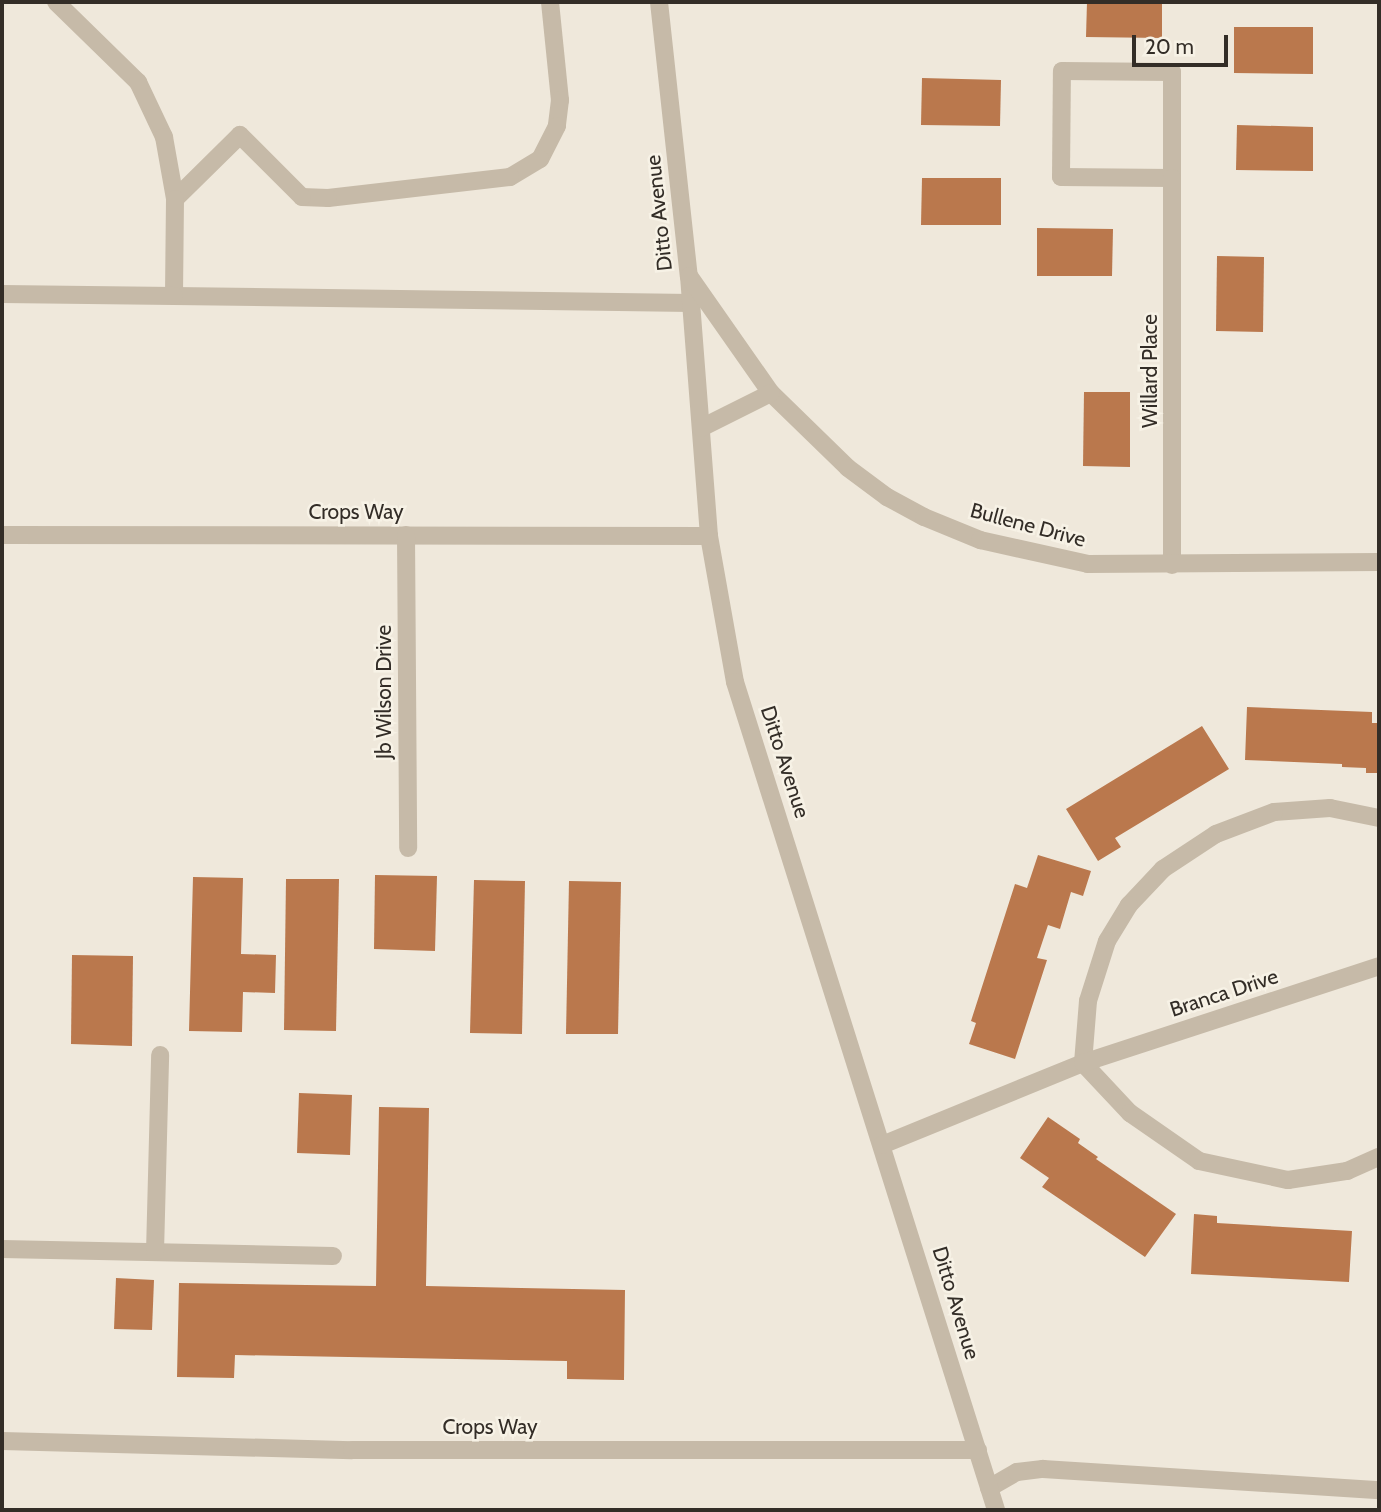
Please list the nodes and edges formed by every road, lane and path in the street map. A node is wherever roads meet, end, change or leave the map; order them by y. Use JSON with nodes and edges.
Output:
{"nodes":[{"id":1,"x":56,"y":2,"type":"edge"},
{"id":2,"x":550,"y":2,"type":"edge"},
{"id":3,"x":659,"y":2,"type":"edge"},
{"id":4,"x":1172,"y":178,"type":"junction"},
{"id":5,"x":175,"y":199,"type":"junction"},
{"id":6,"x":689,"y":276,"type":"junction"},
{"id":7,"x":2,"y":294,"type":"edge"},
{"id":8,"x":174,"y":296,"type":"junction"},
{"id":9,"x":691,"y":303,"type":"junction"},
{"id":10,"x":771,"y":393,"type":"junction"},
{"id":11,"x":701,"y":428,"type":"junction"},
{"id":12,"x":2,"y":535,"type":"edge"},
{"id":13,"x":406,"y":535,"type":"junction"},
{"id":14,"x":709,"y":536,"type":"junction"},
{"id":15,"x":1379,"y":562,"type":"edge"},
{"id":16,"x":1172,"y":565,"type":"junction"},
{"id":17,"x":1379,"y":818,"type":"edge"},
{"id":18,"x":408,"y":848,"type":"dead end"},
{"id":19,"x":1379,"y":966,"type":"edge"},
{"id":20,"x":160,"y":1055,"type":"dead end"},
{"id":21,"x":1083,"y":1063,"type":"junction"},
{"id":22,"x":882,"y":1145,"type":"junction"},
{"id":23,"x":1379,"y":1157,"type":"edge"},
{"id":24,"x":2,"y":1249,"type":"edge"},
{"id":25,"x":155,"y":1252,"type":"junction"},
{"id":26,"x":334,"y":1256,"type":"dead end"},
{"id":27,"x":2,"y":1441,"type":"edge"},
{"id":28,"x":978,"y":1450,"type":"junction"},
{"id":29,"x":989,"y":1488,"type":"junction"},
{"id":30,"x":1379,"y":1490,"type":"edge"},
{"id":31,"x":994,"y":1509,"type":"edge"}],
"edges":[{"from":1,"to":5,"type":"street"},
{"from":2,"to":5,"type":"street"},
{"from":3,"to":6,"type":"street","name":"Ditto Avenue"},
{"from":4,"to":4,"type":"street","name":"Willard Place"},
{"from":4,"to":16,"type":"street","name":"Willard Place"},
{"from":5,"to":8,"type":"street"},
{"from":6,"to":9,"type":"street","name":"Ditto Avenue"},
{"from":6,"to":10,"type":"street","name":"Bullene Drive"},
{"from":7,"to":8,"type":"street"},
{"from":8,"to":9,"type":"street"},
{"from":9,"to":11,"type":"street","name":"Ditto Avenue"},
{"from":10,"to":11,"type":"street"},
{"from":10,"to":16,"type":"street","name":"Bullene Drive"},
{"from":11,"to":14,"type":"street","name":"Ditto Avenue"},
{"from":12,"to":13,"type":"street","name":"Crops Way"},
{"from":13,"to":14,"type":"street","name":"Crops Way"},
{"from":13,"to":18,"type":"street","name":"Jb Wilson Drive"},
{"from":14,"to":22,"type":"street","name":"Ditto Avenue"},
{"from":15,"to":16,"type":"street","name":"Bullene Drive"},
{"from":17,"to":21,"type":"street"},
{"from":19,"to":21,"type":"street","name":"Branca Drive"},
{"from":20,"to":25,"type":"street"},
{"from":21,"to":22,"type":"street","name":"Branca Drive"},
{"from":21,"to":23,"type":"street"},
{"from":22,"to":28,"type":"street","name":"Ditto Avenue"},
{"from":24,"to":25,"type":"street"},
{"from":25,"to":26,"type":"street"},
{"from":27,"to":28,"type":"street","name":"Crops Way"},
{"from":28,"to":29,"type":"street","name":"Ditto Avenue"},
{"from":29,"to":30,"type":"street"},
{"from":29,"to":31,"type":"street","name":"Ditto Avenue"}]}
